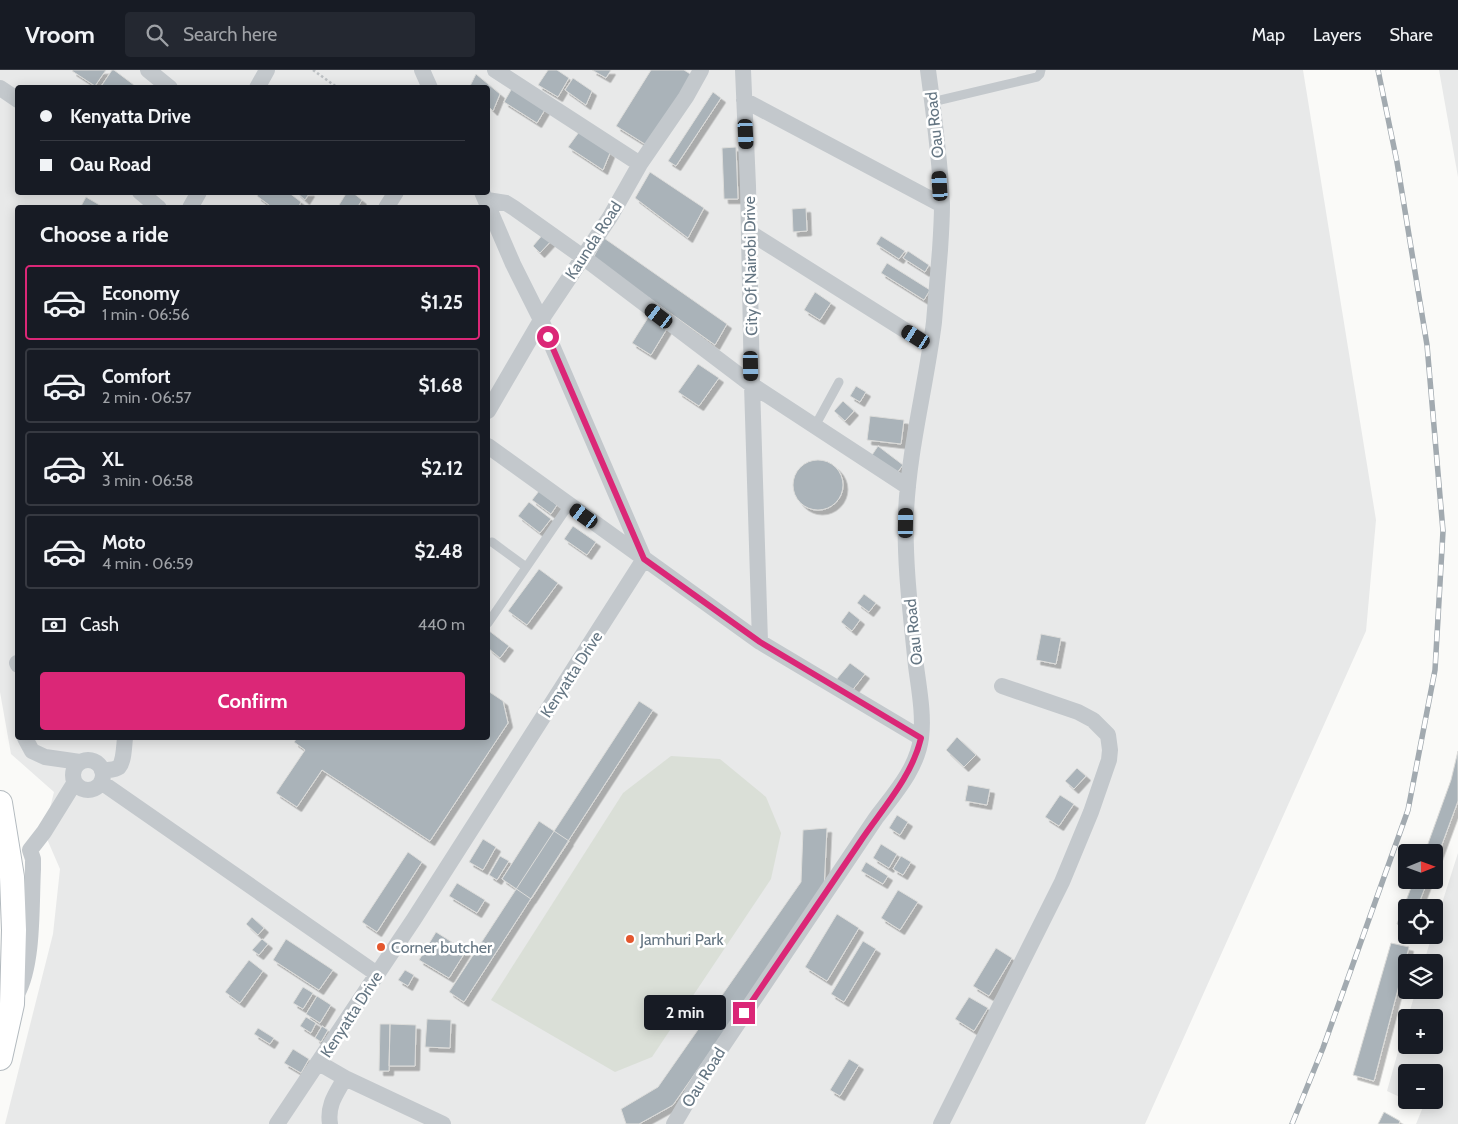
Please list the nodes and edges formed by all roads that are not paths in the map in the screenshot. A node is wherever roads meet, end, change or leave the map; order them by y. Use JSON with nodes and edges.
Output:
{"nodes":[{"id":1,"x":148,"y":70,"type":"edge"},
{"id":2,"x":267,"y":70,"type":"edge"},
{"id":3,"x":422,"y":70,"type":"edge"},
{"id":4,"x":495,"y":70,"type":"edge"},
{"id":5,"x":701,"y":70,"type":"edge"},
{"id":6,"x":743,"y":70,"type":"edge"},
{"id":7,"x":928,"y":70,"type":"edge"},
{"id":8,"x":1042,"y":70,"type":"edge"},
{"id":9,"x":166,"y":85,"type":"edge"},
{"id":10,"x":259,"y":85,"type":"edge"},
{"id":11,"x":429,"y":85,"type":"edge"},
{"id":12,"x":0,"y":88,"type":"edge"},
{"id":13,"x":15,"y":98,"type":"edge"},
{"id":14,"x":744,"y":100,"type":"junction"},
{"id":15,"x":932,"y":102,"type":"junction"},
{"id":16,"x":640,"y":164,"type":"junction"},
{"id":17,"x":144,"y":195,"type":"edge"},
{"id":18,"x":484,"y":196,"type":"edge"},
{"id":19,"x":155,"y":205,"type":"edge"},
{"id":20,"x":942,"y":205,"type":"junction"},
{"id":21,"x":490,"y":210,"type":"edge"},
{"id":22,"x":749,"y":232,"type":"junction"},
{"id":23,"x":583,"y":257,"type":"junction"},
{"id":24,"x":541,"y":320,"type":"junction"},
{"id":25,"x":930,"y":346,"type":"junction"},
{"id":26,"x":839,"y":382,"type":"dead end"},
{"id":27,"x":752,"y":385,"type":"junction"},
{"id":28,"x":490,"y":408,"type":"edge"},
{"id":29,"x":815,"y":426,"type":"junction"},
{"id":30,"x":490,"y":447,"type":"edge"},
{"id":31,"x":908,"y":487,"type":"junction"},
{"id":32,"x":569,"y":505,"type":"junction"},
{"id":33,"x":492,"y":542,"type":"dead end"},
{"id":34,"x":644,"y":559,"type":"junction"},
{"id":35,"x":526,"y":567,"type":"junction"},
{"id":36,"x":490,"y":619,"type":"edge"},
{"id":37,"x":760,"y":642,"type":"junction"},
{"id":38,"x":1002,"y":686,"type":"dead end"},
{"id":39,"x":921,"y":738,"type":"junction"},
{"id":40,"x":26,"y":740,"type":"edge"},
{"id":41,"x":126,"y":740,"type":"edge"},
{"id":42,"x":80,"y":762,"type":"junction"},
{"id":43,"x":101,"y":776,"type":"junction"},
{"id":44,"x":75,"y":782,"type":"junction"},
{"id":45,"x":0,"y":803,"type":"edge"},
{"id":46,"x":19,"y":850,"type":"junction"},
{"id":47,"x":378,"y":974,"type":"junction"},
{"id":48,"x":0,"y":1058,"type":"edge"},
{"id":49,"x":319,"y":1063,"type":"junction"},
{"id":50,"x":345,"y":1078,"type":"junction"},
{"id":51,"x":277,"y":1124,"type":"edge"},
{"id":52,"x":330,"y":1124,"type":"edge"},
{"id":53,"x":444,"y":1124,"type":"edge"},
{"id":54,"x":674,"y":1124,"type":"edge"},
{"id":55,"x":940,"y":1124,"type":"edge"}],
"edges":[{"from":1,"to":9,"type":"street"},
{"from":2,"to":10,"type":"street"},
{"from":3,"to":11,"type":"street"},
{"from":4,"to":16,"type":"street"},
{"from":5,"to":16,"type":"street","name":"Kaunda Road"},
{"from":6,"to":14,"type":"street","name":"City Of Nairobi Drive"},
{"from":7,"to":15,"type":"street","name":"Oau Road"},
{"from":8,"to":15,"type":"lane"},
{"from":12,"to":13,"type":"street"},
{"from":14,"to":20,"type":"street"},
{"from":14,"to":22,"type":"street","name":"City Of Nairobi Drive"},
{"from":15,"to":20,"type":"street","name":"Oau Road"},
{"from":16,"to":23,"type":"street","name":"Kaunda Road"},
{"from":17,"to":19,"type":"street"},
{"from":18,"to":23,"type":"street"},
{"from":20,"to":25,"type":"street","name":"Oau Road"},
{"from":21,"to":24,"type":"street"},
{"from":22,"to":25,"type":"street"},
{"from":22,"to":27,"type":"street","name":"City Of Nairobi Drive"},
{"from":23,"to":24,"type":"street","name":"Kaunda Road"},
{"from":23,"to":27,"type":"street"},
{"from":24,"to":28,"type":"street","name":"Kaunda Road"},
{"from":24,"to":34,"type":"street"},
{"from":25,"to":31,"type":"street","name":"Oau Road"},
{"from":26,"to":29,"type":"lane"},
{"from":27,"to":29,"type":"street"},
{"from":27,"to":37,"type":"street","name":"City Of Nairobi Drive"},
{"from":29,"to":31,"type":"street"},
{"from":30,"to":32,"type":"street"},
{"from":31,"to":39,"type":"street","name":"Oau Road"},
{"from":32,"to":34,"type":"street"},
{"from":32,"to":35,"type":"lane"},
{"from":33,"to":35,"type":"lane"},
{"from":34,"to":37,"type":"street"},
{"from":34,"to":47,"type":"street","name":"Kenyatta Drive"},
{"from":35,"to":36,"type":"lane"},
{"from":37,"to":39,"type":"street"},
{"from":38,"to":55,"type":"street"},
{"from":39,"to":54,"type":"street","name":"Oau Road"},
{"from":40,"to":42,"type":"street"},
{"from":41,"to":43,"type":"street"},
{"from":42,"to":43,"type":"street"},
{"from":42,"to":44,"type":"street"},
{"from":43,"to":44,"type":"street"},
{"from":43,"to":47,"type":"street"},
{"from":44,"to":46,"type":"street"},
{"from":45,"to":46,"type":"street"},
{"from":46,"to":48,"type":"street"},
{"from":47,"to":49,"type":"street","name":"Kenyatta Drive"},
{"from":49,"to":50,"type":"street"},
{"from":49,"to":51,"type":"street","name":"Kenyatta Drive"},
{"from":50,"to":52,"type":"street"},
{"from":50,"to":53,"type":"street"}]}
